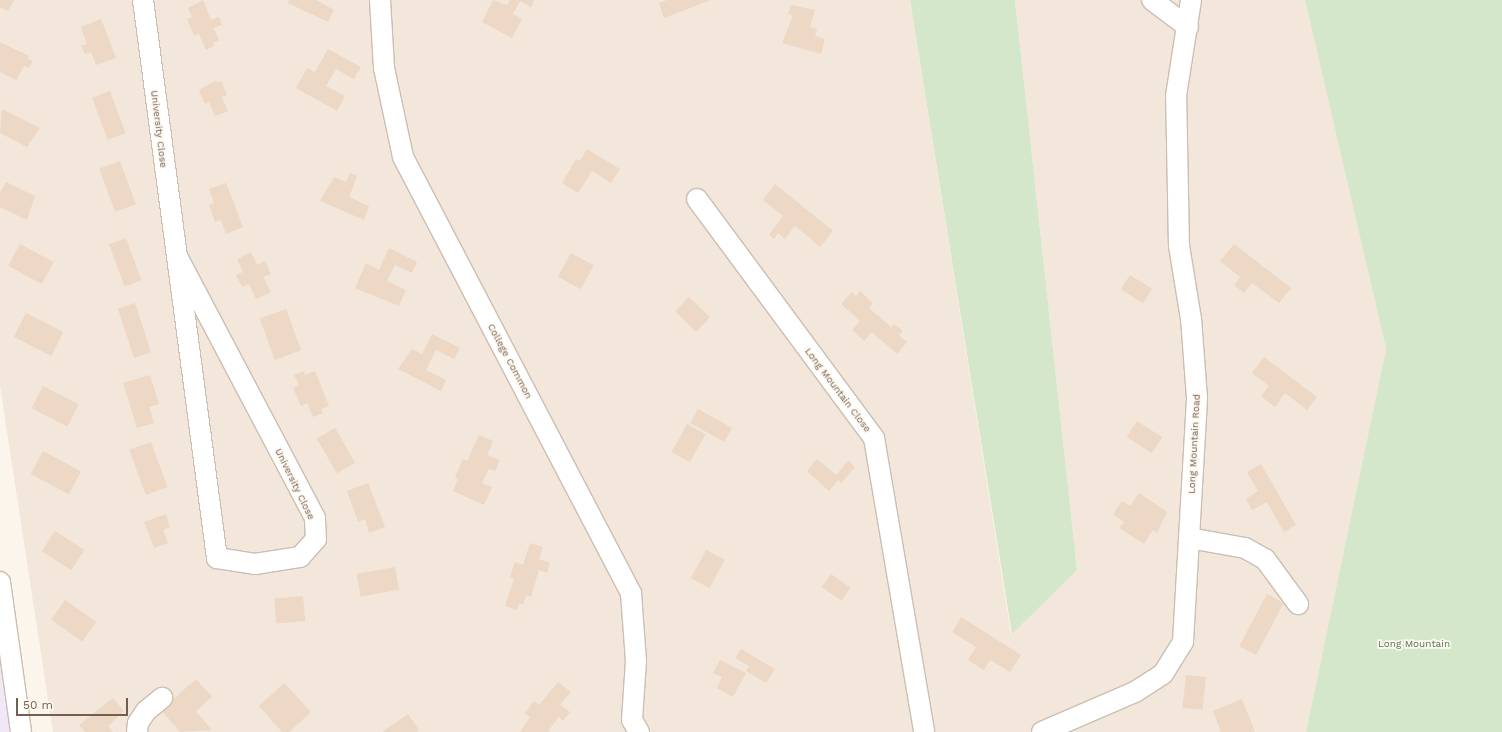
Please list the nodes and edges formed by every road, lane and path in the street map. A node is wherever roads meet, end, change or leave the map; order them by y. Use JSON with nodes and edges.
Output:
{"nodes":[{"id":1,"x":143,"y":0,"type":"edge"},
{"id":2,"x":380,"y":0,"type":"edge"},
{"id":3,"x":1152,"y":0,"type":"edge"},
{"id":4,"x":1191,"y":0,"type":"edge"},
{"id":5,"x":1188,"y":27,"type":"junction"},
{"id":6,"x":697,"y":198,"type":"dead end"},
{"id":7,"x":178,"y":258,"type":"junction"},
{"id":8,"x":1189,"y":538,"type":"junction"},
{"id":9,"x":0,"y":582,"type":"edge"},
{"id":10,"x":1298,"y":604,"type":"dead end"},
{"id":11,"x":162,"y":698,"type":"dead end"},
{"id":12,"x":630,"y":728,"type":"edge"},
{"id":13,"x":21,"y":732,"type":"edge"},
{"id":14,"x":137,"y":732,"type":"edge"},
{"id":15,"x":924,"y":732,"type":"edge"},
{"id":16,"x":1042,"y":732,"type":"edge"}],
"edges":[{"from":1,"to":7,"type":"street","name":"University Close"},
{"from":2,"to":12,"type":"street","name":"College Common"},
{"from":3,"to":5,"type":"street"},
{"from":4,"to":5,"type":"street","name":"Long Mountain Road"},
{"from":5,"to":8,"type":"street","name":"Long Mountain Road"},
{"from":6,"to":15,"type":"street","name":"Long Mountain Close"},
{"from":7,"to":7,"type":"street","name":"University Close"},
{"from":8,"to":10,"type":"street"},
{"from":8,"to":16,"type":"street","name":"Long Mountain Road"},
{"from":9,"to":13,"type":"street"},
{"from":11,"to":14,"type":"street"}]}
